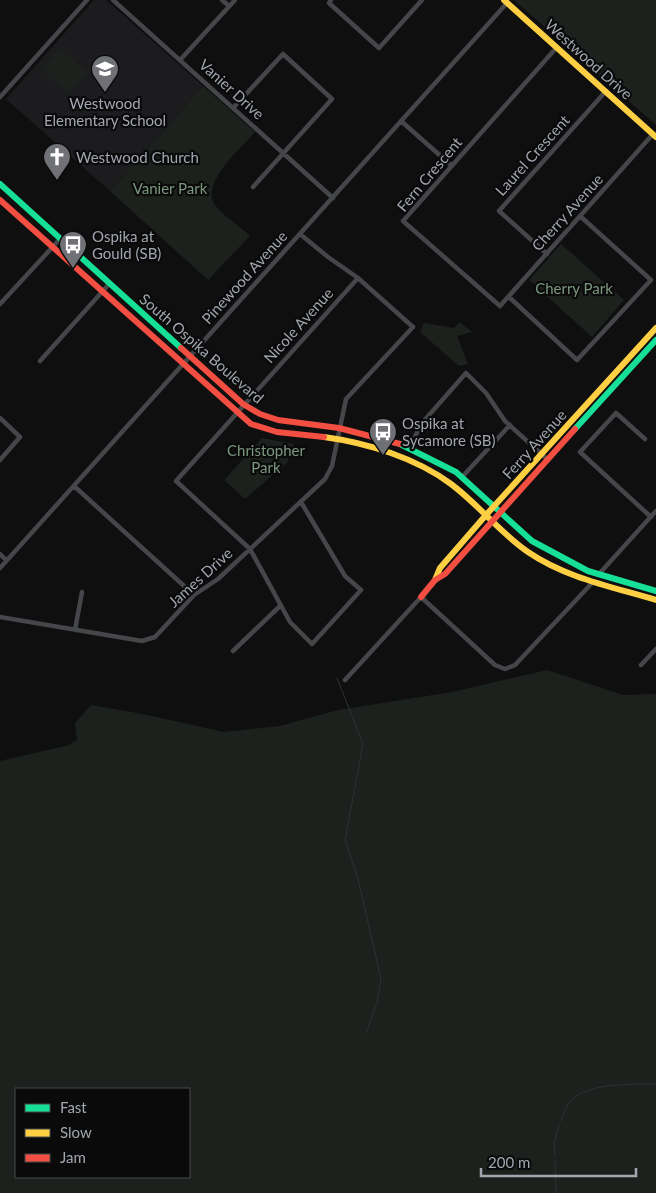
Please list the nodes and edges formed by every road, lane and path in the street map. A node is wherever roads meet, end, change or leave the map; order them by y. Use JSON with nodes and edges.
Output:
{"nodes":[{"id":1,"x":87,"y":0,"type":"edge"},
{"id":2,"x":113,"y":0,"type":"edge"},
{"id":3,"x":222,"y":0,"type":"edge"},
{"id":4,"x":235,"y":0,"type":"edge"},
{"id":5,"x":332,"y":0,"type":"edge"},
{"id":6,"x":422,"y":0,"type":"edge"},
{"id":7,"x":506,"y":1,"type":"edge"},
{"id":8,"x":229,"y":6,"type":"junction"},
{"id":9,"x":557,"y":47,"type":"junction"},
{"id":10,"x":180,"y":60,"type":"junction"},
{"id":11,"x":606,"y":91,"type":"junction"},
{"id":12,"x":0,"y":97,"type":"edge"},
{"id":13,"x":234,"y":108,"type":"junction"},
{"id":14,"x":401,"y":121,"type":"junction"},
{"id":15,"x":655,"y":135,"type":"edge"},
{"id":16,"x":284,"y":153,"type":"junction"},
{"id":17,"x":452,"y":166,"type":"junction"},
{"id":18,"x":0,"y":184,"type":"edge"},
{"id":19,"x":253,"y":187,"type":"dead end"},
{"id":20,"x":333,"y":198,"type":"junction"},
{"id":21,"x":0,"y":200,"type":"edge"},
{"id":22,"x":580,"y":216,"type":"junction"},
{"id":23,"x":300,"y":234,"type":"junction"},
{"id":24,"x":60,"y":239,"type":"junction"},
{"id":25,"x":52,"y":247,"type":"junction"},
{"id":26,"x":547,"y":254,"type":"junction"},
{"id":27,"x":358,"y":278,"type":"junction"},
{"id":28,"x":110,"y":284,"type":"junction"},
{"id":29,"x":102,"y":292,"type":"junction"},
{"id":30,"x":508,"y":297,"type":"junction"},
{"id":31,"x":0,"y":304,"type":"edge"},
{"id":32,"x":500,"y":306,"type":"joint"},
{"id":33,"x":656,"y":328,"type":"edge"},
{"id":34,"x":656,"y":340,"type":"edge"},
{"id":35,"x":190,"y":356,"type":"junction"},
{"id":36,"x":40,"y":361,"type":"dead end"},
{"id":37,"x":182,"y":365,"type":"junction"},
{"id":38,"x":243,"y":404,"type":"junction"},
{"id":39,"x":236,"y":412,"type":"junction"},
{"id":40,"x":0,"y":418,"type":"edge"},
{"id":41,"x":510,"y":425,"type":"junction"},
{"id":42,"x":339,"y":428,"type":"junction"},
{"id":43,"x":337,"y":439,"type":"junction"},
{"id":44,"x":645,"y":439,"type":"dead end"},
{"id":45,"x":409,"y":448,"type":"junction"},
{"id":46,"x":542,"y":454,"type":"junction"},
{"id":47,"x":0,"y":460,"type":"edge"},
{"id":48,"x":548,"y":460,"type":"junction"},
{"id":49,"x":462,"y":477,"type":"junction"},
{"id":50,"x":74,"y":486,"type":"junction"},
{"id":51,"x":301,"y":502,"type":"junction"},
{"id":52,"x":494,"y":506,"type":"junction"},
{"id":53,"x":656,"y":511,"type":"edge"},
{"id":54,"x":500,"y":512,"type":"junction"},
{"id":55,"x":486,"y":514,"type":"junction"},
{"id":56,"x":651,"y":517,"type":"junction"},
{"id":57,"x":493,"y":520,"type":"junction"},
{"id":58,"x":250,"y":549,"type":"junction"},
{"id":59,"x":0,"y":554,"type":"edge"},
{"id":60,"x":6,"y":560,"type":"junction"},
{"id":61,"x":0,"y":568,"type":"edge"},
{"id":62,"x":599,"y":574,"type":"junction"},
{"id":63,"x":435,"y":580,"type":"junction"},
{"id":64,"x":592,"y":582,"type":"junction"},
{"id":65,"x":656,"y":590,"type":"edge"},
{"id":66,"x":82,"y":592,"type":"dead end"},
{"id":67,"x":194,"y":595,"type":"junction"},
{"id":68,"x":421,"y":598,"type":"junction"},
{"id":69,"x":656,"y":600,"type":"edge"},
{"id":70,"x":280,"y":606,"type":"junction"},
{"id":71,"x":0,"y":617,"type":"edge"},
{"id":72,"x":75,"y":630,"type":"junction"},
{"id":73,"x":656,"y":649,"type":"edge"},
{"id":74,"x":233,"y":652,"type":"dead end"},
{"id":75,"x":641,"y":665,"type":"dead end"},
{"id":76,"x":345,"y":680,"type":"dead end"}],
"edges":[{"from":1,"to":12,"type":"street"},
{"from":2,"to":10,"type":"street","name":"Vanier Drive"},
{"from":3,"to":8,"type":"street"},
{"from":4,"to":8,"type":"street"},
{"from":5,"to":6,"type":"street"},
{"from":7,"to":9,"type":"main road","name":"Westwood Drive"},
{"from":7,"to":14,"type":"street","name":"Pinewood Avenue"},
{"from":8,"to":10,"type":"street"},
{"from":9,"to":11,"type":"main road","name":"Westwood Drive"},
{"from":9,"to":17,"type":"street","name":"Fern Crescent"},
{"from":10,"to":13,"type":"street","name":"Vanier Drive"},
{"from":11,"to":15,"type":"main road","name":"Westwood Drive"},
{"from":11,"to":26,"type":"street","name":"Laurel Crescent"},
{"from":13,"to":16,"type":"street","name":"Vanier Drive"},
{"from":13,"to":16,"type":"street"},
{"from":14,"to":17,"type":"street"},
{"from":14,"to":20,"type":"street","name":"Pinewood Avenue"},
{"from":15,"to":22,"type":"street","name":"Cherry Avenue"},
{"from":16,"to":19,"type":"street"},
{"from":16,"to":20,"type":"street","name":"Vanier Drive"},
{"from":17,"to":32,"type":"street","name":"Fern Crescent"},
{"from":18,"to":24,"type":"main road","name":"South Ospika Boulevard"},
{"from":20,"to":23,"type":"street","name":"Pinewood Avenue"},
{"from":21,"to":25,"type":"main road","name":"South Ospika Boulevard"},
{"from":22,"to":26,"type":"street","name":"Cherry Avenue"},
{"from":22,"to":30,"type":"street"},
{"from":23,"to":27,"type":"street"},
{"from":23,"to":35,"type":"street","name":"Pinewood Avenue"},
{"from":24,"to":25,"type":"street"},
{"from":24,"to":28,"type":"main road","name":"South Ospika Boulevard"},
{"from":25,"to":29,"type":"main road","name":"South Ospika Boulevard"},
{"from":25,"to":31,"type":"street"},
{"from":26,"to":30,"type":"street","name":"Cherry Avenue"},
{"from":27,"to":38,"type":"street","name":"Nicole Avenue"},
{"from":27,"to":42,"type":"street","name":"James Drive"},
{"from":28,"to":29,"type":"street"},
{"from":28,"to":35,"type":"main road","name":"South Ospika Boulevard"},
{"from":29,"to":36,"type":"street"},
{"from":29,"to":37,"type":"main road","name":"South Ospika Boulevard"},
{"from":30,"to":32,"type":"street","name":"Cherry Avenue"},
{"from":33,"to":46,"type":"main road","name":"Ferry Avenue"},
{"from":34,"to":48,"type":"main road","name":"Ferry Avenue"},
{"from":35,"to":37,"type":"street","name":"Pinewood Avenue"},
{"from":35,"to":38,"type":"main road","name":"South Ospika Boulevard"},
{"from":37,"to":39,"type":"main road","name":"South Ospika Boulevard"},
{"from":37,"to":50,"type":"street","name":"Pinewood Avenue"},
{"from":38,"to":39,"type":"street","name":"Nicole Avenue"},
{"from":38,"to":42,"type":"main road","name":"South Ospika Boulevard"},
{"from":39,"to":43,"type":"main road","name":"South Ospika Boulevard"},
{"from":39,"to":58,"type":"street","name":"Nicole Avenue"},
{"from":40,"to":47,"type":"street"},
{"from":41,"to":45,"type":"street"},
{"from":41,"to":46,"type":"street"},
{"from":41,"to":49,"type":"street"},
{"from":42,"to":43,"type":"street","name":"James Drive"},
{"from":42,"to":45,"type":"main road","name":"South Ospika Boulevard"},
{"from":43,"to":51,"type":"street","name":"James Drive"},
{"from":43,"to":55,"type":"main road","name":"South Ospika Boulevard"},
{"from":44,"to":56,"type":"street"},
{"from":45,"to":49,"type":"main road","name":"South Ospika Boulevard"},
{"from":46,"to":48,"type":"street"},
{"from":46,"to":52,"type":"main road","name":"Ferry Avenue"},
{"from":48,"to":54,"type":"main road","name":"Ferry Avenue"},
{"from":49,"to":52,"type":"main road","name":"South Ospika Boulevard"},
{"from":50,"to":60,"type":"street","name":"Pinewood Avenue"},
{"from":50,"to":67,"type":"street"},
{"from":51,"to":58,"type":"street","name":"James Drive"},
{"from":51,"to":70,"type":"street"},
{"from":52,"to":54,"type":"main road","name":"South Ospika Boulevard"},
{"from":52,"to":55,"type":"main road","name":"Ferry Avenue"},
{"from":53,"to":56,"type":"street"},
{"from":54,"to":57,"type":"main road","name":"Ferry Avenue"},
{"from":54,"to":62,"type":"main road","name":"South Ospika Boulevard"},
{"from":55,"to":57,"type":"main road","name":"South Ospika Boulevard"},
{"from":55,"to":63,"type":"main road","name":"Ferry Avenue"},
{"from":56,"to":62,"type":"street"},
{"from":57,"to":63,"type":"main road","name":"Ferry Avenue"},
{"from":57,"to":64,"type":"main road","name":"South Ospika Boulevard"},
{"from":58,"to":67,"type":"street","name":"James Drive"},
{"from":58,"to":70,"type":"street"},
{"from":59,"to":60,"type":"street"},
{"from":60,"to":61,"type":"street","name":"Pinewood Avenue"},
{"from":62,"to":65,"type":"main road","name":"South Ospika Boulevard"},
{"from":63,"to":68,"type":"main road","name":"Ferry Avenue"},
{"from":64,"to":68,"type":"street"},
{"from":64,"to":69,"type":"main road","name":"South Ospika Boulevard"},
{"from":66,"to":72,"type":"street"},
{"from":67,"to":72,"type":"street","name":"James Drive"},
{"from":68,"to":76,"type":"street","name":"Ferry Avenue"},
{"from":70,"to":74,"type":"street"},
{"from":71,"to":72,"type":"street","name":"James Drive"},
{"from":73,"to":75,"type":"street"}]}
